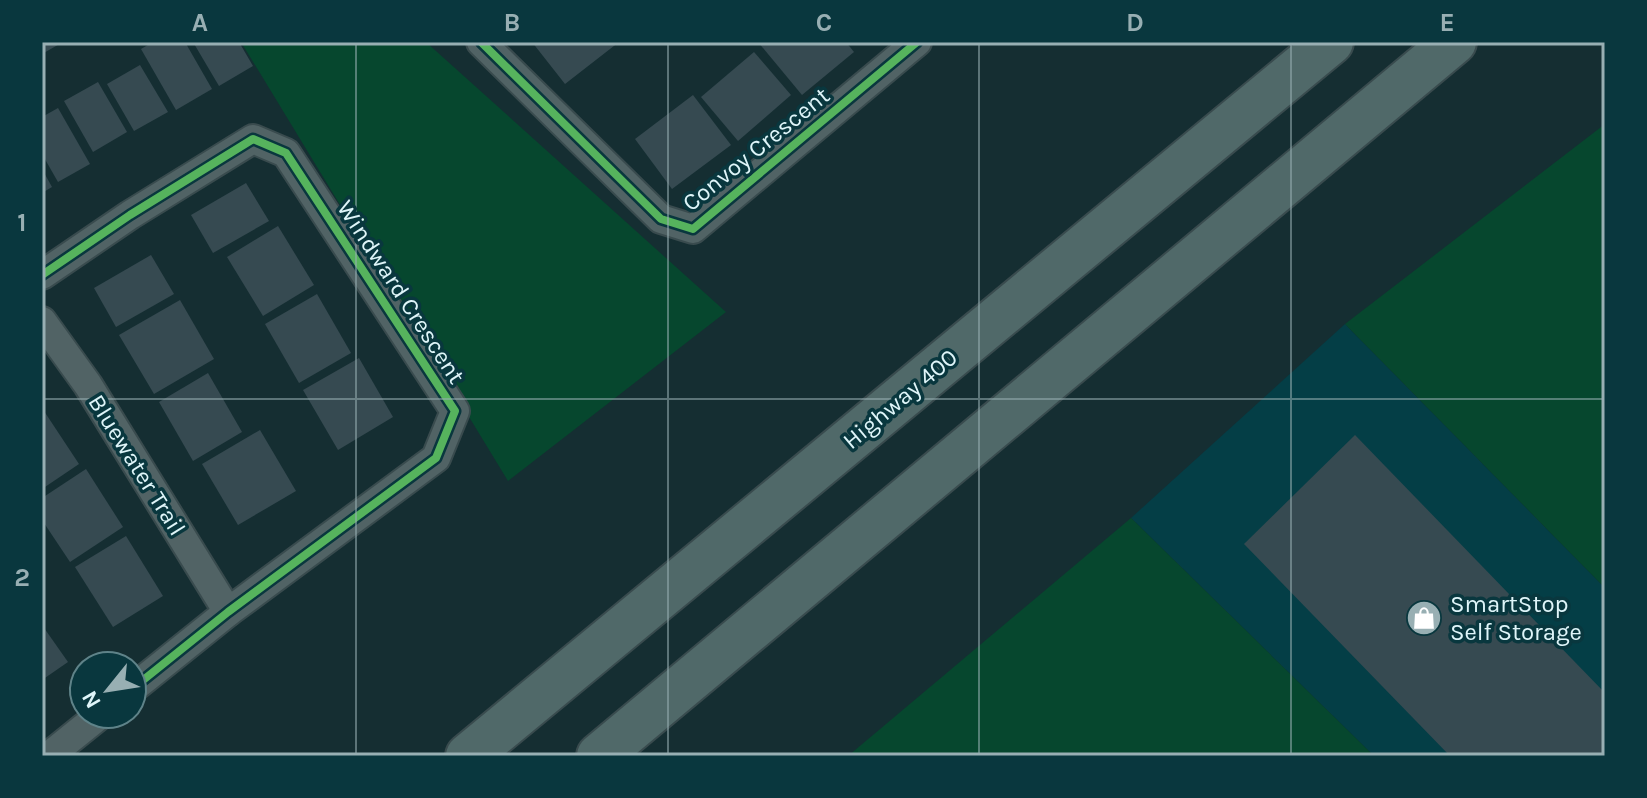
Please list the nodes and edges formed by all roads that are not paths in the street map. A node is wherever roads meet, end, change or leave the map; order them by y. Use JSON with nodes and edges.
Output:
{"nodes":[{"id":1,"x":481,"y":42,"type":"edge"},
{"id":2,"x":917,"y":42,"type":"edge"},
{"id":3,"x":1331,"y":42,"type":"edge"},
{"id":4,"x":1454,"y":42,"type":"edge"},
{"id":5,"x":42,"y":275,"type":"edge"},
{"id":6,"x":42,"y":321,"type":"edge"},
{"id":7,"x":228,"y":612,"type":"junction"},
{"id":8,"x":148,"y":676,"type":"edge"},
{"id":9,"x":81,"y":730,"type":"edge"},
{"id":10,"x":49,"y":756,"type":"edge"},
{"id":11,"x":468,"y":756,"type":"edge"},
{"id":12,"x":599,"y":756,"type":"edge"}],
"edges":[{"from":1,"to":2,"type":"street","name":"Convoy Crescent"},
{"from":3,"to":11,"type":"highway","name":"Highway 400"},
{"from":4,"to":12,"type":"highway"},
{"from":5,"to":7,"type":"street","name":"Windward Crescent"},
{"from":6,"to":7,"type":"street","name":"Bluewater Trail"},
{"from":7,"to":8,"type":"street","name":"Windward Crescent"},
{"from":9,"to":10,"type":"street"}]}
